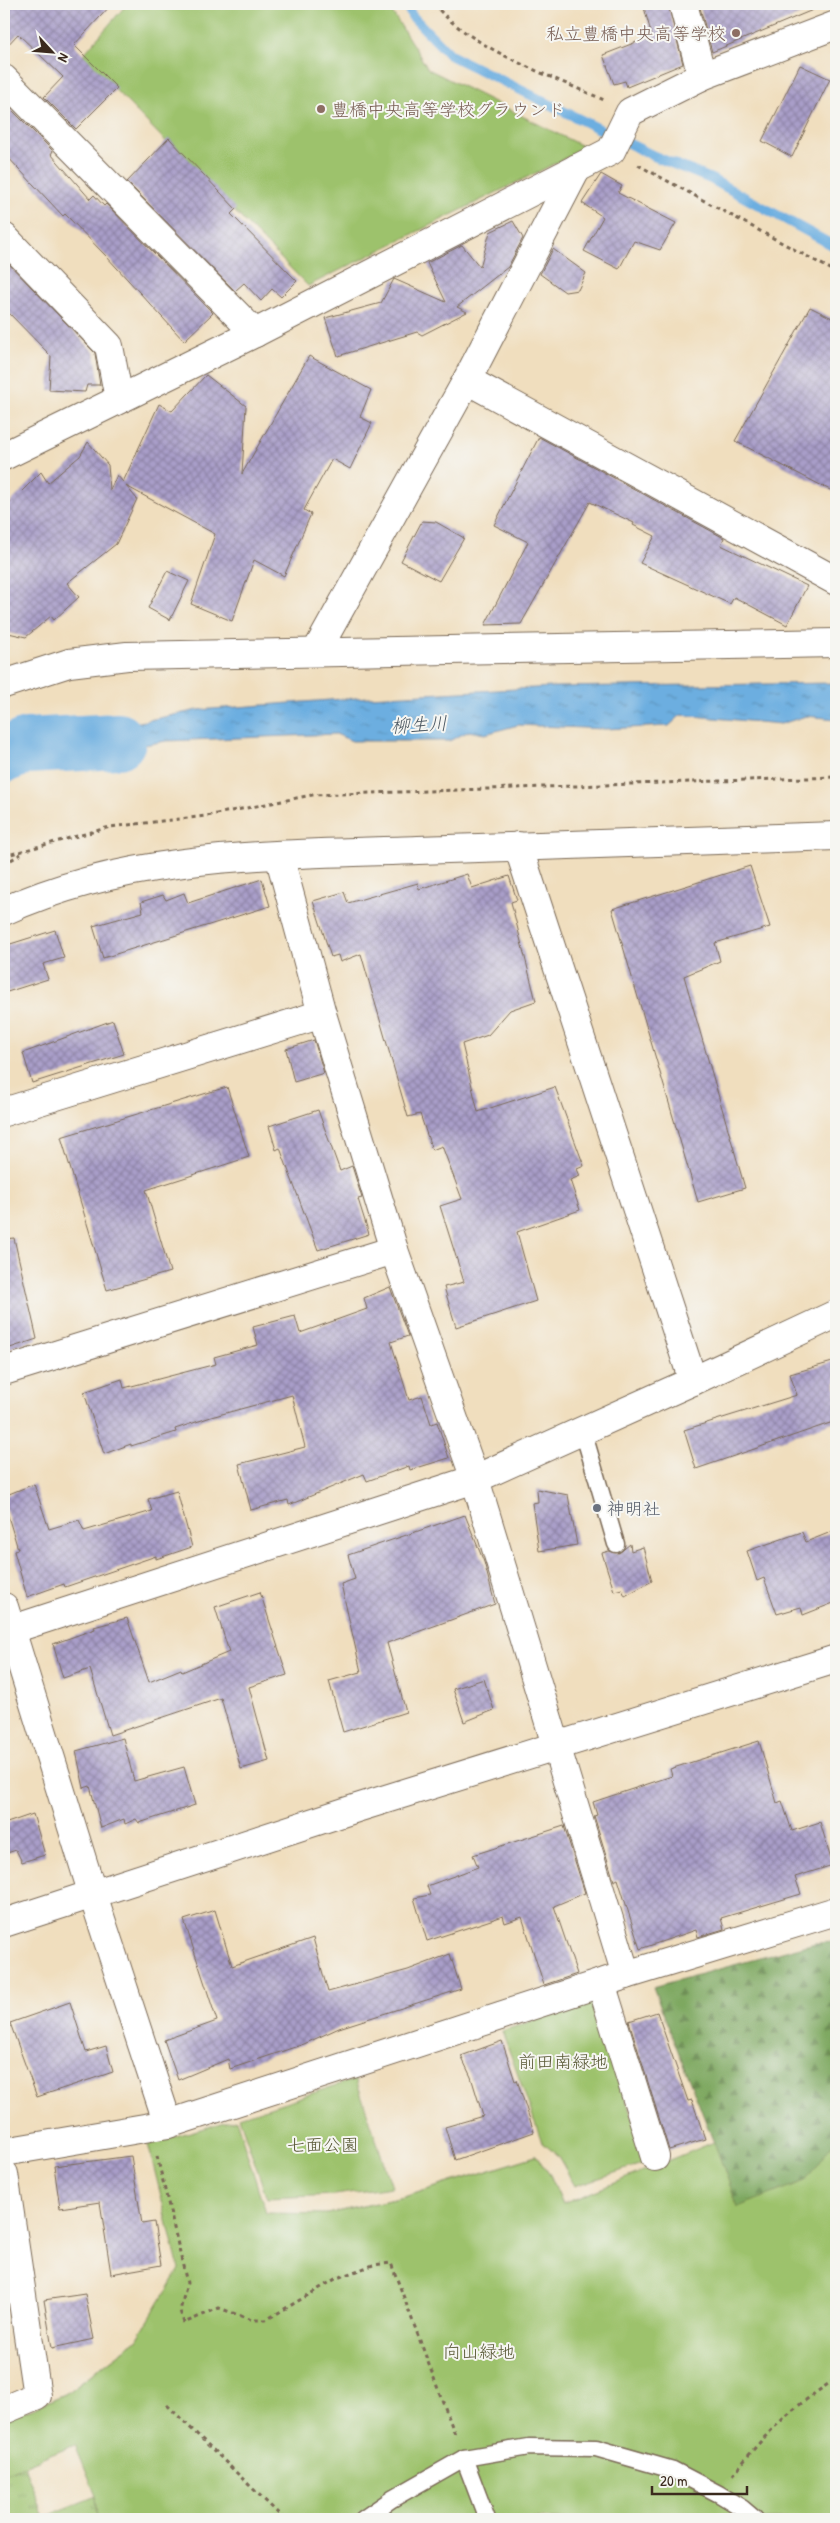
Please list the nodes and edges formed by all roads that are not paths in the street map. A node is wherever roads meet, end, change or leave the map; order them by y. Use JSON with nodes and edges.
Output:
{"nodes":[{"id":1,"x":683,"y":4,"type":"edge"},
{"id":2,"x":836,"y":25,"type":"edge"},
{"id":3,"x":702,"y":76,"type":"junction"},
{"id":4,"x":4,"y":79,"type":"edge"},
{"id":5,"x":577,"y":168,"type":"junction"},
{"id":6,"x":4,"y":237,"type":"edge"},
{"id":7,"x":255,"y":333,"type":"junction"},
{"id":8,"x":467,"y":380,"type":"junction"},
{"id":9,"x":119,"y":400,"type":"junction"},
{"id":10,"x":4,"y":456,"type":"edge"},
{"id":11,"x":836,"y":581,"type":"edge"},
{"id":12,"x":836,"y":643,"type":"edge"},
{"id":13,"x":316,"y":652,"type":"junction"},
{"id":14,"x":4,"y":684,"type":"edge"},
{"id":15,"x":836,"y":836,"type":"edge"},
{"id":16,"x":518,"y":846,"type":"junction"},
{"id":17,"x":280,"y":855,"type":"junction"},
{"id":18,"x":4,"y":910,"type":"edge"},
{"id":19,"x":322,"y":1014,"type":"junction"},
{"id":20,"x":4,"y":1112,"type":"edge"},
{"id":21,"x":394,"y":1250,"type":"junction"},
{"id":22,"x":836,"y":1314,"type":"edge"},
{"id":23,"x":4,"y":1371,"type":"edge"},
{"id":24,"x":693,"y":1381,"type":"junction"},
{"id":25,"x":583,"y":1431,"type":"junction"},
{"id":26,"x":475,"y":1479,"type":"junction"},
{"id":27,"x":616,"y":1544,"type":"dead end"},
{"id":28,"x":6,"y":1623,"type":"edge"},
{"id":29,"x":836,"y":1659,"type":"edge"},
{"id":30,"x":558,"y":1744,"type":"junction"},
{"id":31,"x":93,"y":1895,"type":"junction"},
{"id":32,"x":836,"y":1911,"type":"edge"},
{"id":33,"x":4,"y":1924,"type":"edge"},
{"id":34,"x":626,"y":1975,"type":"junction"},
{"id":35,"x":600,"y":1983,"type":"junction"},
{"id":36,"x":159,"y":2126,"type":"junction"},
{"id":37,"x":4,"y":2152,"type":"edge"},
{"id":38,"x":655,"y":2157,"type":"dead end"},
{"id":39,"x":4,"y":2174,"type":"edge"},
{"id":40,"x":4,"y":2410,"type":"edge"},
{"id":41,"x":464,"y":2458,"type":"junction"},
{"id":42,"x":363,"y":2519,"type":"edge"},
{"id":43,"x":486,"y":2519,"type":"edge"},
{"id":44,"x":755,"y":2519,"type":"edge"}],
"edges":[{"from":1,"to":3,"type":"street"},
{"from":2,"to":3,"type":"street"},
{"from":3,"to":5,"type":"street"},
{"from":4,"to":7,"type":"street"},
{"from":5,"to":7,"type":"street"},
{"from":5,"to":8,"type":"street"},
{"from":6,"to":9,"type":"street"},
{"from":7,"to":9,"type":"street"},
{"from":8,"to":11,"type":"street"},
{"from":8,"to":13,"type":"street"},
{"from":9,"to":10,"type":"street"},
{"from":12,"to":13,"type":"street"},
{"from":13,"to":14,"type":"street"},
{"from":15,"to":16,"type":"street"},
{"from":16,"to":17,"type":"street"},
{"from":16,"to":24,"type":"street"},
{"from":17,"to":18,"type":"street"},
{"from":17,"to":19,"type":"street"},
{"from":19,"to":20,"type":"street"},
{"from":19,"to":21,"type":"street"},
{"from":21,"to":23,"type":"street"},
{"from":21,"to":26,"type":"street"},
{"from":22,"to":24,"type":"street"},
{"from":24,"to":25,"type":"street"},
{"from":25,"to":26,"type":"street"},
{"from":25,"to":27,"type":"lane"},
{"from":26,"to":28,"type":"street"},
{"from":26,"to":30,"type":"street"},
{"from":28,"to":31,"type":"street"},
{"from":29,"to":30,"type":"street"},
{"from":30,"to":31,"type":"street"},
{"from":30,"to":34,"type":"street"},
{"from":31,"to":33,"type":"street"},
{"from":31,"to":36,"type":"street"},
{"from":32,"to":34,"type":"street"},
{"from":34,"to":35,"type":"street"},
{"from":35,"to":36,"type":"street"},
{"from":35,"to":38,"type":"street"},
{"from":36,"to":37,"type":"street"},
{"from":39,"to":40,"type":"street"},
{"from":41,"to":42,"type":"lane"},
{"from":41,"to":43,"type":"lane"},
{"from":41,"to":44,"type":"lane"}]}
